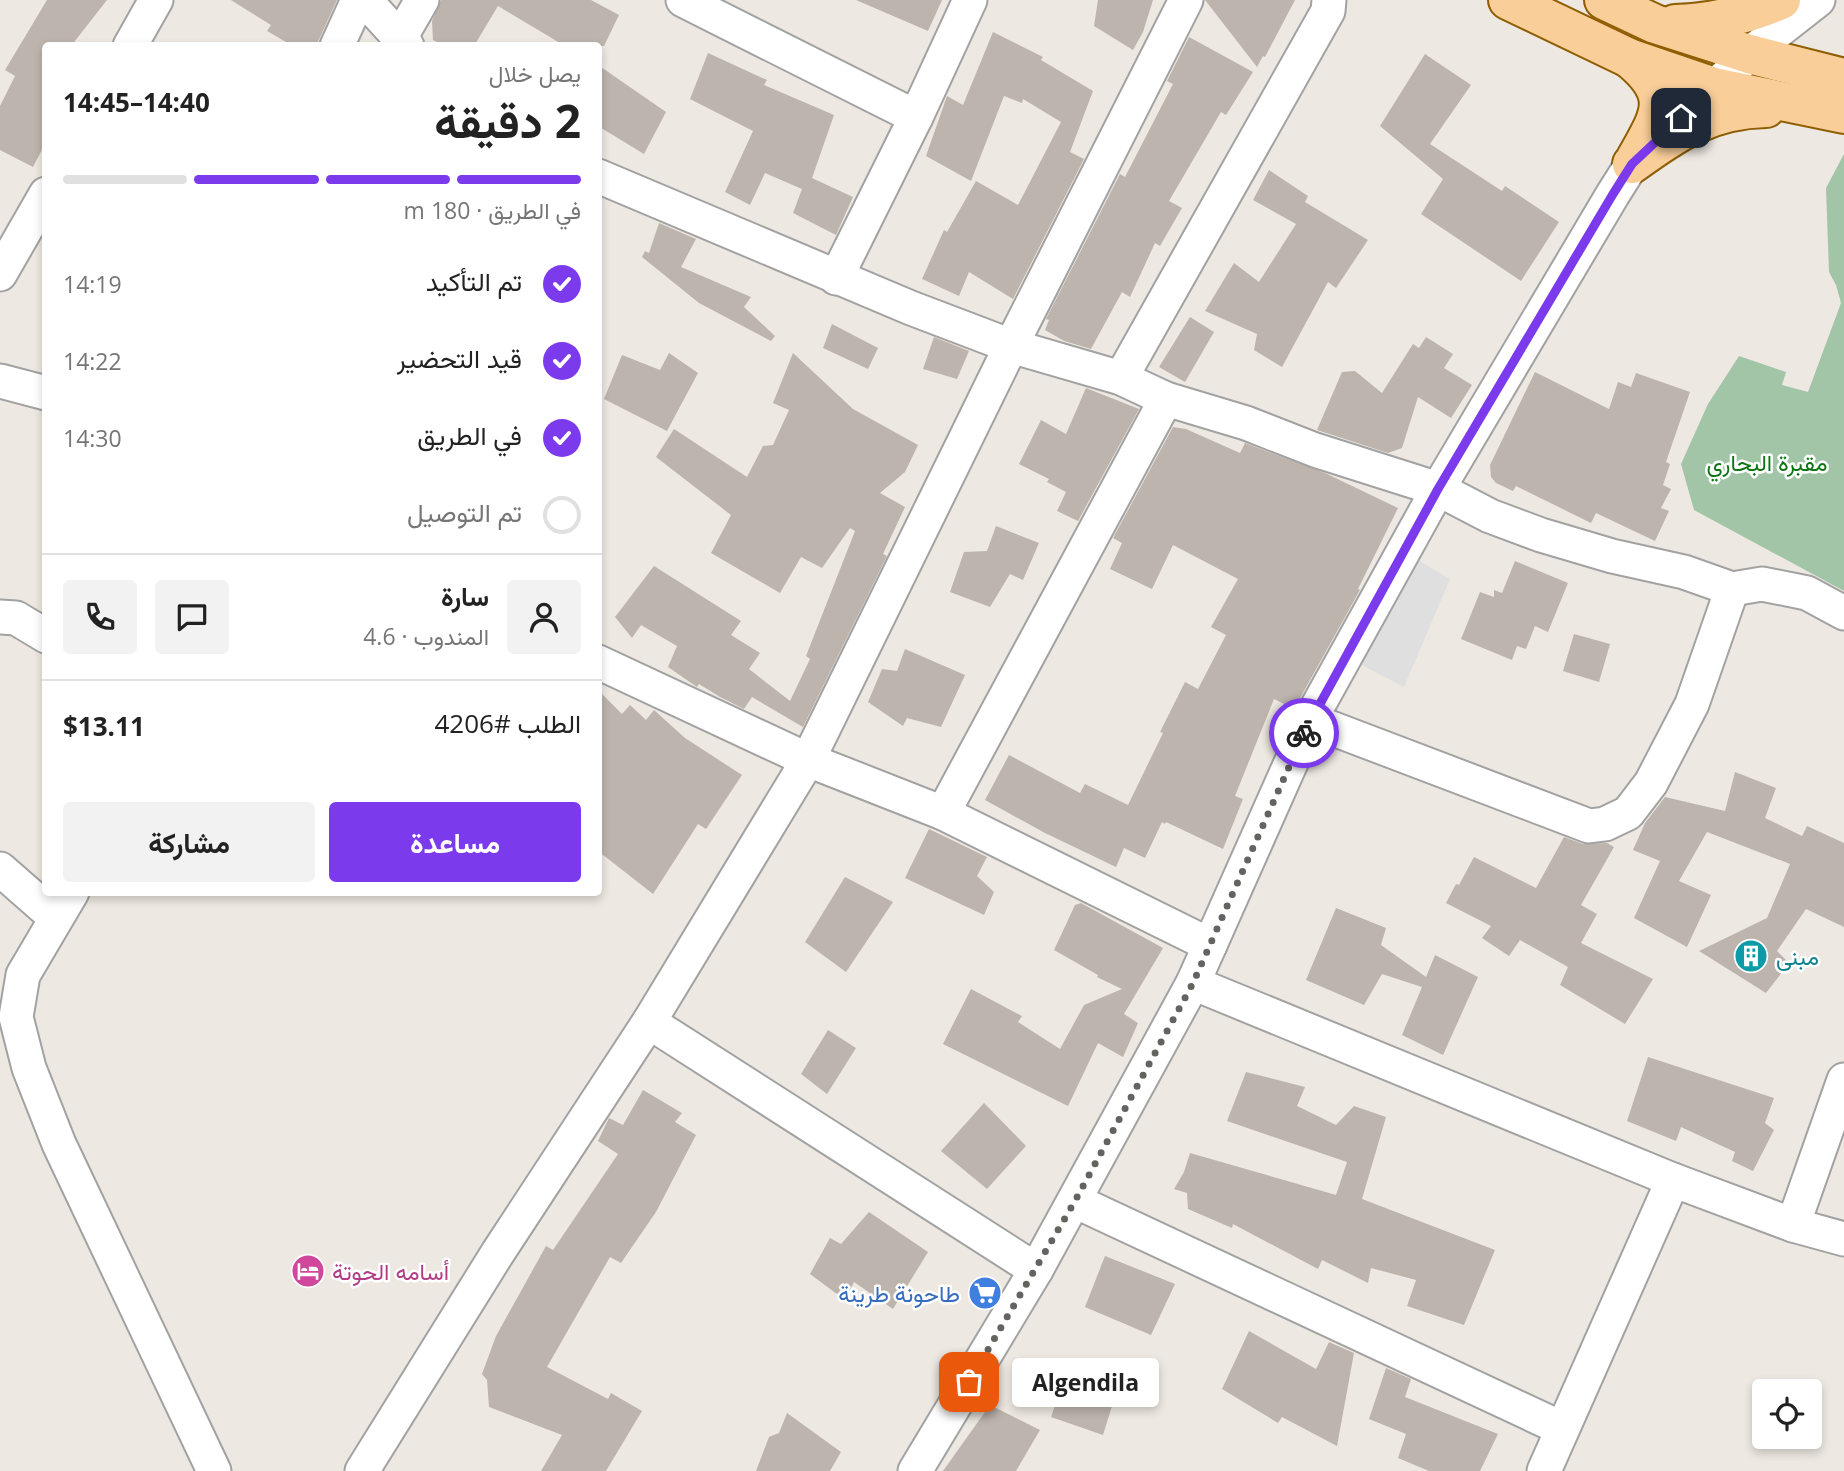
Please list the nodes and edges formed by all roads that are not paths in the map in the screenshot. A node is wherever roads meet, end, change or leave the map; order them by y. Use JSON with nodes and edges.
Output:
{"nodes":[{"id":1,"x":156,"y":0,"type":"edge"},
{"id":2,"x":358,"y":0,"type":"edge"},
{"id":3,"x":365,"y":0,"type":"edge"},
{"id":4,"x":422,"y":0,"type":"edge"},
{"id":5,"x":683,"y":0,"type":"edge"},
{"id":6,"x":970,"y":0,"type":"edge"},
{"id":7,"x":1186,"y":0,"type":"edge"},
{"id":8,"x":1329,"y":0,"type":"edge"},
{"id":9,"x":1508,"y":0,"type":"edge"},
{"id":10,"x":1604,"y":0,"type":"edge"},
{"id":11,"x":1781,"y":0,"type":"edge"},
{"id":12,"x":1818,"y":0,"type":"edge"},
{"id":13,"x":1655,"y":24,"type":"junction"},
{"id":14,"x":132,"y":42,"type":"edge"},
{"id":15,"x":339,"y":42,"type":"edge"},
{"id":16,"x":403,"y":42,"type":"edge"},
{"id":17,"x":1749,"y":54,"type":"junction"},
{"id":18,"x":1629,"y":58,"type":"junction"},
{"id":19,"x":1844,"y":78,"type":"edge"},
{"id":20,"x":1714,"y":87,"type":"junction"},
{"id":21,"x":1828,"y":111,"type":"edge"},
{"id":22,"x":916,"y":117,"type":"junction"},
{"id":23,"x":1632,"y":164,"type":"junction"},
{"id":24,"x":602,"y":178,"type":"edge"},
{"id":25,"x":42,"y":201,"type":"edge"},
{"id":26,"x":0,"y":274,"type":"edge"},
{"id":27,"x":836,"y":278,"type":"junction"},
{"id":28,"x":1011,"y":346,"type":"junction"},
{"id":29,"x":1121,"y":378,"type":"junction"},
{"id":30,"x":0,"y":381,"type":"edge"},
{"id":31,"x":42,"y":392,"type":"edge"},
{"id":32,"x":1166,"y":399,"type":"junction"},
{"id":33,"x":1438,"y":489,"type":"junction"},
{"id":34,"x":1732,"y":589,"type":"junction"},
{"id":35,"x":1844,"y":613,"type":"edge"},
{"id":36,"x":0,"y":617,"type":"edge"},
{"id":37,"x":42,"y":634,"type":"edge"},
{"id":38,"x":602,"y":664,"type":"edge"},
{"id":39,"x":1310,"y":720,"type":"junction"},
{"id":40,"x":808,"y":760,"type":"junction"},
{"id":41,"x":943,"y":813,"type":"junction"},
{"id":42,"x":0,"y":869,"type":"edge"},
{"id":43,"x":42,"y":893,"type":"edge"},
{"id":44,"x":48,"y":896,"type":"edge"},
{"id":45,"x":64,"y":905,"type":"edge"},
{"id":46,"x":1210,"y":945,"type":"junction"},
{"id":47,"x":1193,"y":983,"type":"junction"},
{"id":48,"x":649,"y":1022,"type":"junction"},
{"id":49,"x":1844,"y":1080,"type":"edge"},
{"id":50,"x":1673,"y":1181,"type":"junction"},
{"id":51,"x":1075,"y":1201,"type":"junction"},
{"id":52,"x":1793,"y":1225,"type":"junction"},
{"id":53,"x":1844,"y":1239,"type":"edge"},
{"id":54,"x":1036,"y":1270,"type":"junction"},
{"id":55,"x":1561,"y":1428,"type":"junction"},
{"id":56,"x":214,"y":1471,"type":"edge"},
{"id":57,"x":362,"y":1471,"type":"edge"},
{"id":58,"x":915,"y":1471,"type":"edge"},
{"id":59,"x":1544,"y":1471,"type":"edge"}],
"edges":[{"from":1,"to":14,"type":"street"},
{"from":2,"to":15,"type":"street"},
{"from":3,"to":16,"type":"street"},
{"from":4,"to":16,"type":"street"},
{"from":5,"to":22,"type":"street"},
{"from":6,"to":22,"type":"street"},
{"from":7,"to":28,"type":"street"},
{"from":8,"to":29,"type":"street"},
{"from":9,"to":18,"type":"main road"},
{"from":10,"to":13,"type":"main road"},
{"from":11,"to":13,"type":"main road"},
{"from":12,"to":17,"type":"street"},
{"from":13,"to":17,"type":"main road"},
{"from":17,"to":19,"type":"main road"},
{"from":17,"to":20,"type":"street"},
{"from":18,"to":20,"type":"main road"},
{"from":18,"to":23,"type":"main road"},
{"from":20,"to":21,"type":"main road"},
{"from":20,"to":23,"type":"street"},
{"from":21,"to":23,"type":"main road"},
{"from":22,"to":27,"type":"street"},
{"from":23,"to":33,"type":"street"},
{"from":24,"to":27,"type":"street"},
{"from":25,"to":26,"type":"street"},
{"from":27,"to":28,"type":"street"},
{"from":28,"to":29,"type":"street"},
{"from":28,"to":40,"type":"street"},
{"from":29,"to":32,"type":"street"},
{"from":30,"to":31,"type":"street"},
{"from":32,"to":33,"type":"street"},
{"from":32,"to":41,"type":"street"},
{"from":33,"to":34,"type":"street"},
{"from":33,"to":39,"type":"street"},
{"from":34,"to":35,"type":"street"},
{"from":34,"to":39,"type":"street"},
{"from":36,"to":37,"type":"street"},
{"from":38,"to":40,"type":"street"},
{"from":39,"to":46,"type":"street"},
{"from":40,"to":41,"type":"street"},
{"from":40,"to":48,"type":"street"},
{"from":41,"to":46,"type":"street"},
{"from":42,"to":43,"type":"street"},
{"from":44,"to":45,"type":"street"},
{"from":45,"to":56,"type":"street"},
{"from":46,"to":47,"type":"street"},
{"from":47,"to":50,"type":"street"},
{"from":47,"to":51,"type":"street"},
{"from":48,"to":54,"type":"street"},
{"from":48,"to":57,"type":"street"},
{"from":49,"to":52,"type":"street"},
{"from":50,"to":52,"type":"street"},
{"from":50,"to":55,"type":"street"},
{"from":51,"to":54,"type":"street"},
{"from":51,"to":55,"type":"street"},
{"from":52,"to":53,"type":"street"},
{"from":54,"to":58,"type":"street"},
{"from":55,"to":59,"type":"street"}]}
